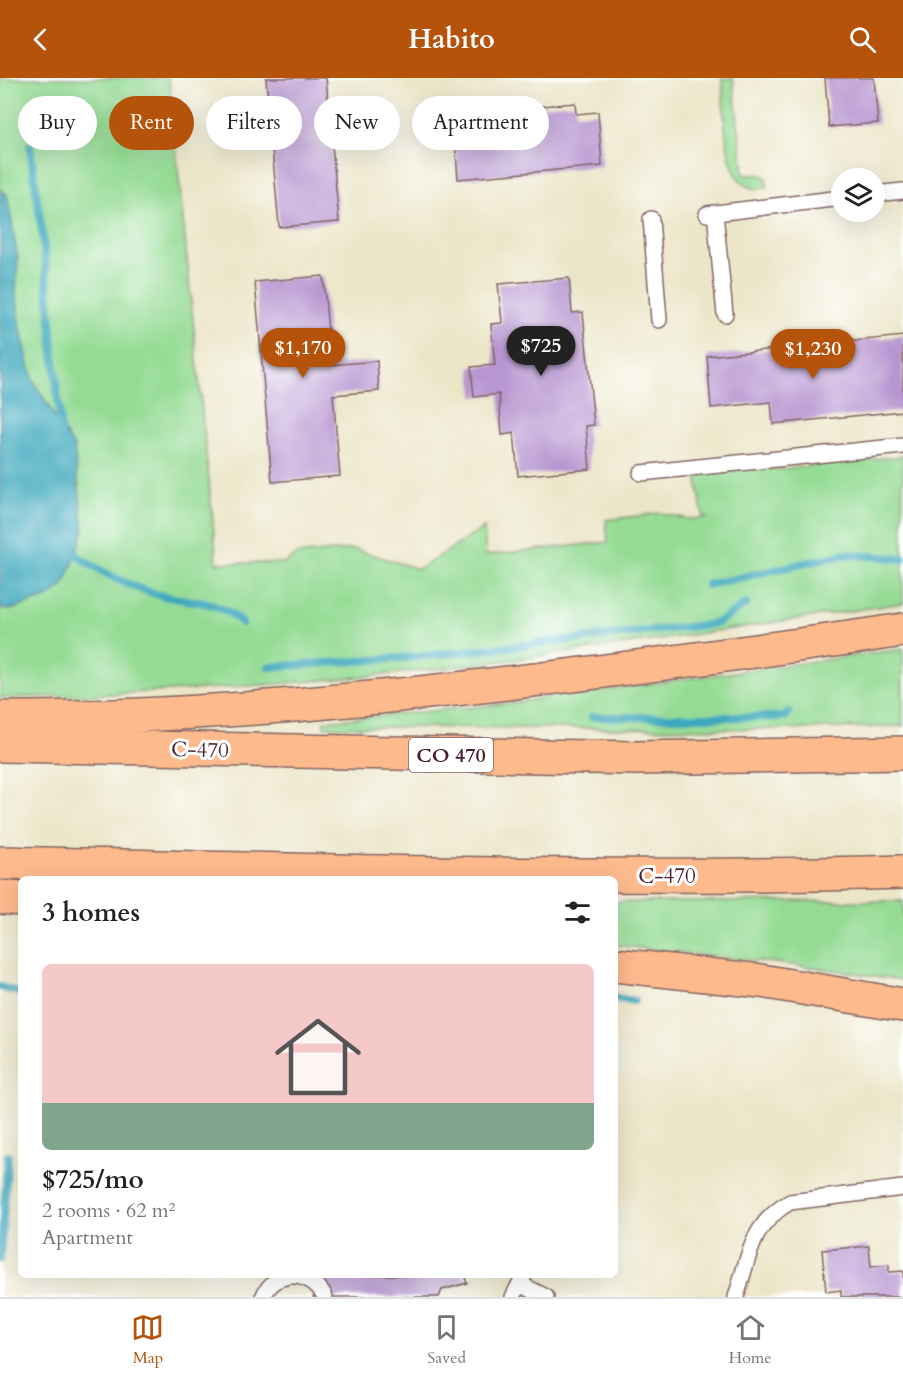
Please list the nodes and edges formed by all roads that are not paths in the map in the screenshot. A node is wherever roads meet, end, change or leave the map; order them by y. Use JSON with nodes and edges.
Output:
{"nodes":[{"id":1,"x":903,"y":190,"type":"edge"},
{"id":2,"x":885,"y":192,"type":"edge"},
{"id":3,"x":831,"y":199,"type":"edge"},
{"id":4,"x":651,"y":219,"type":"dead end"},
{"id":5,"x":725,"y":314,"type":"dead end"},
{"id":6,"x":659,"y":320,"type":"dead end"},
{"id":7,"x":903,"y":446,"type":"edge"},
{"id":8,"x":641,"y":474,"type":"dead end"},
{"id":9,"x":903,"y":630,"type":"edge"},
{"id":10,"x":0,"y":718,"type":"edge"},
{"id":11,"x":0,"y":746,"type":"edge"},
{"id":12,"x":903,"y":753,"type":"edge"},
{"id":13,"x":0,"y":863,"type":"edge"},
{"id":14,"x":903,"y":872,"type":"edge"},
{"id":15,"x":0,"y":897,"type":"edge"},
{"id":16,"x":18,"y":899,"type":"edge"},
{"id":17,"x":618,"y":965,"type":"edge"},
{"id":18,"x":903,"y":1005,"type":"edge"},
{"id":19,"x":903,"y":1188,"type":"edge"},
{"id":20,"x":285,"y":1278,"type":"edge"},
{"id":21,"x":303,"y":1278,"type":"edge"},
{"id":22,"x":519,"y":1285,"type":"edge"},
{"id":23,"x":263,"y":1297,"type":"edge"},
{"id":24,"x":325,"y":1297,"type":"edge"},
{"id":25,"x":546,"y":1297,"type":"edge"},
{"id":26,"x":736,"y":1297,"type":"edge"}],
"edges":[{"from":1,"to":2,"type":"lane"},
{"from":3,"to":5,"type":"lane"},
{"from":4,"to":6,"type":"lane"},
{"from":7,"to":8,"type":"lane"},
{"from":9,"to":10,"type":"highway"},
{"from":11,"to":12,"type":"highway","name":"C-470","number":"CO 470"},
{"from":13,"to":14,"type":"highway","name":"C-470"},
{"from":15,"to":16,"type":"highway"},
{"from":17,"to":18,"type":"highway"},
{"from":19,"to":26,"type":"lane"},
{"from":20,"to":23,"type":"lane"},
{"from":21,"to":24,"type":"lane"},
{"from":22,"to":25,"type":"lane"}]}
